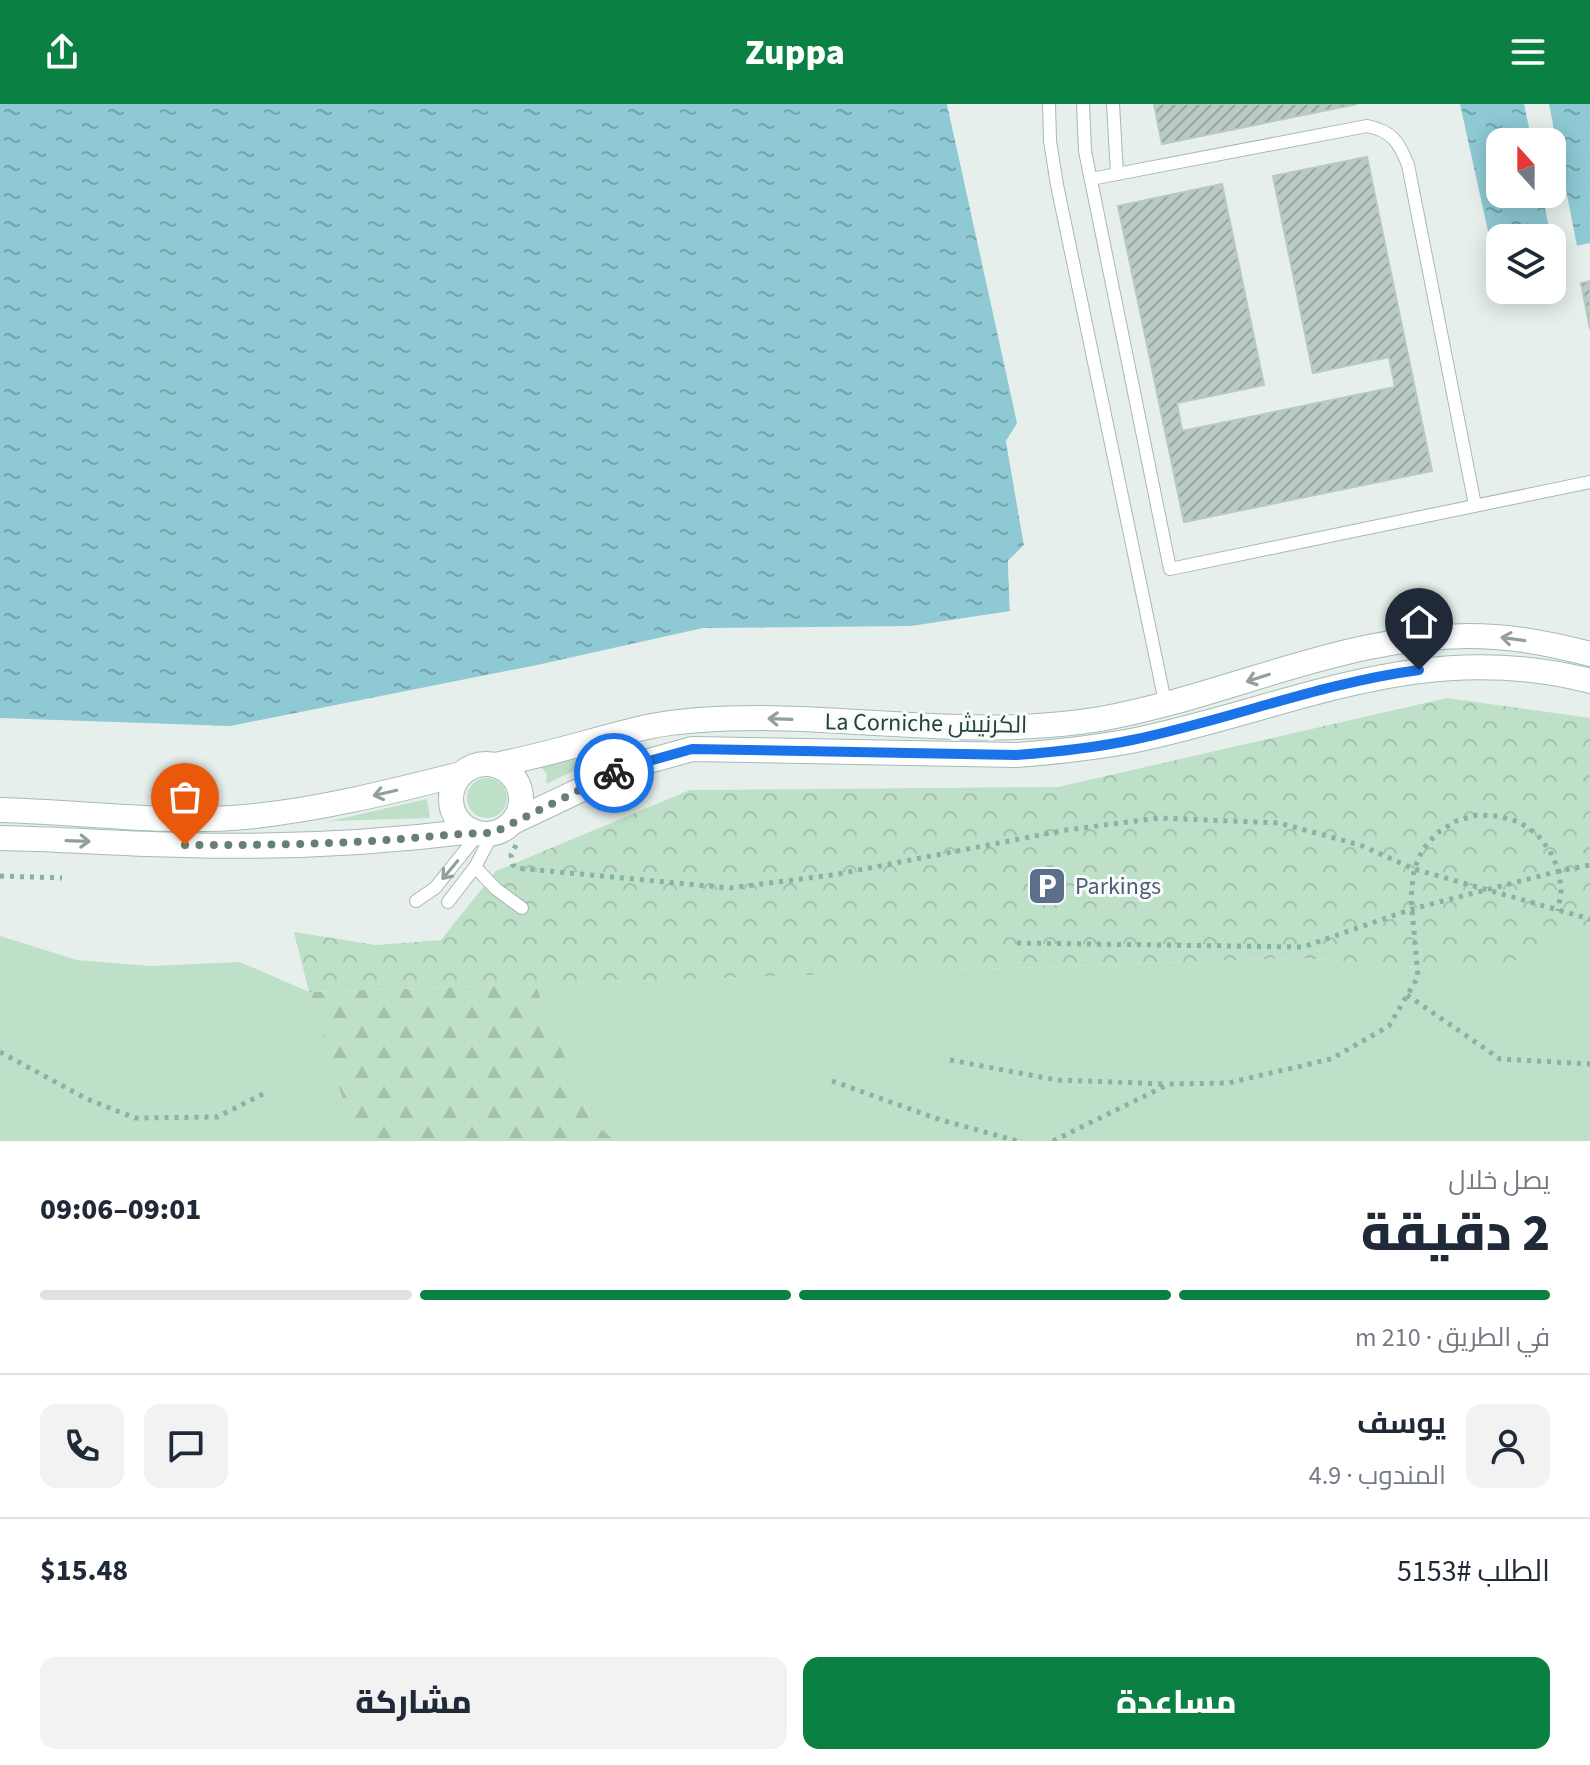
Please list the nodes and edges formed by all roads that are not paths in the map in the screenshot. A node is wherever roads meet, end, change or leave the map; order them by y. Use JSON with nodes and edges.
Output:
{"nodes":[{"id":1,"x":1049,"y":104,"type":"edge"},
{"id":2,"x":1083,"y":104,"type":"edge"},
{"id":3,"x":1113,"y":104,"type":"edge"},
{"id":4,"x":1117,"y":174,"type":"junction"},
{"id":5,"x":1091,"y":179,"type":"junction"},
{"id":6,"x":1590,"y":482,"type":"edge"},
{"id":7,"x":1475,"y":505,"type":"junction"},
{"id":8,"x":1590,"y":654,"type":"edge"},
{"id":9,"x":1590,"y":681,"type":"edge"},
{"id":10,"x":1165,"y":702,"type":"junction"},
{"id":11,"x":495,"y":765,"type":"junction"},
{"id":12,"x":461,"y":774,"type":"junction"},
{"id":13,"x":0,"y":810,"type":"edge"},
{"id":14,"x":494,"y":833,"type":"junction"},
{"id":15,"x":0,"y":838,"type":"edge"},
{"id":16,"x":475,"y":867,"type":"junction"},
{"id":17,"x":416,"y":901,"type":"dead end"},
{"id":18,"x":448,"y":902,"type":"dead end"},
{"id":19,"x":522,"y":908,"type":"dead end"}],
"edges":[{"from":1,"to":10,"type":"lane"},
{"from":2,"to":5,"type":"lane"},
{"from":3,"to":4,"type":"lane"},
{"from":4,"to":5,"type":"lane"},
{"from":4,"to":7,"type":"lane"},
{"from":5,"to":7,"type":"lane"},
{"from":6,"to":7,"type":"lane"},
{"from":8,"to":10,"type":"main road","name":"La Corniche الكرنيش","one_way":true},
{"from":9,"to":14,"type":"main road","name":"La Corniche الكرنيش"},
{"from":10,"to":11,"type":"main road","name":"La Corniche الكرنيش","one_way":true},
{"from":11,"to":12,"type":"main road"},
{"from":11,"to":14,"type":"main road"},
{"from":12,"to":13,"type":"main road","one_way":true},
{"from":12,"to":14,"type":"main road"},
{"from":15,"to":14,"type":"main road","name":"La Corniche الكرنيش","one_way":true},
{"from":14,"to":16,"type":"lane"},
{"from":14,"to":17,"type":"lane","one_way":true},
{"from":16,"to":18,"type":"lane"},
{"from":16,"to":19,"type":"lane"}]}
